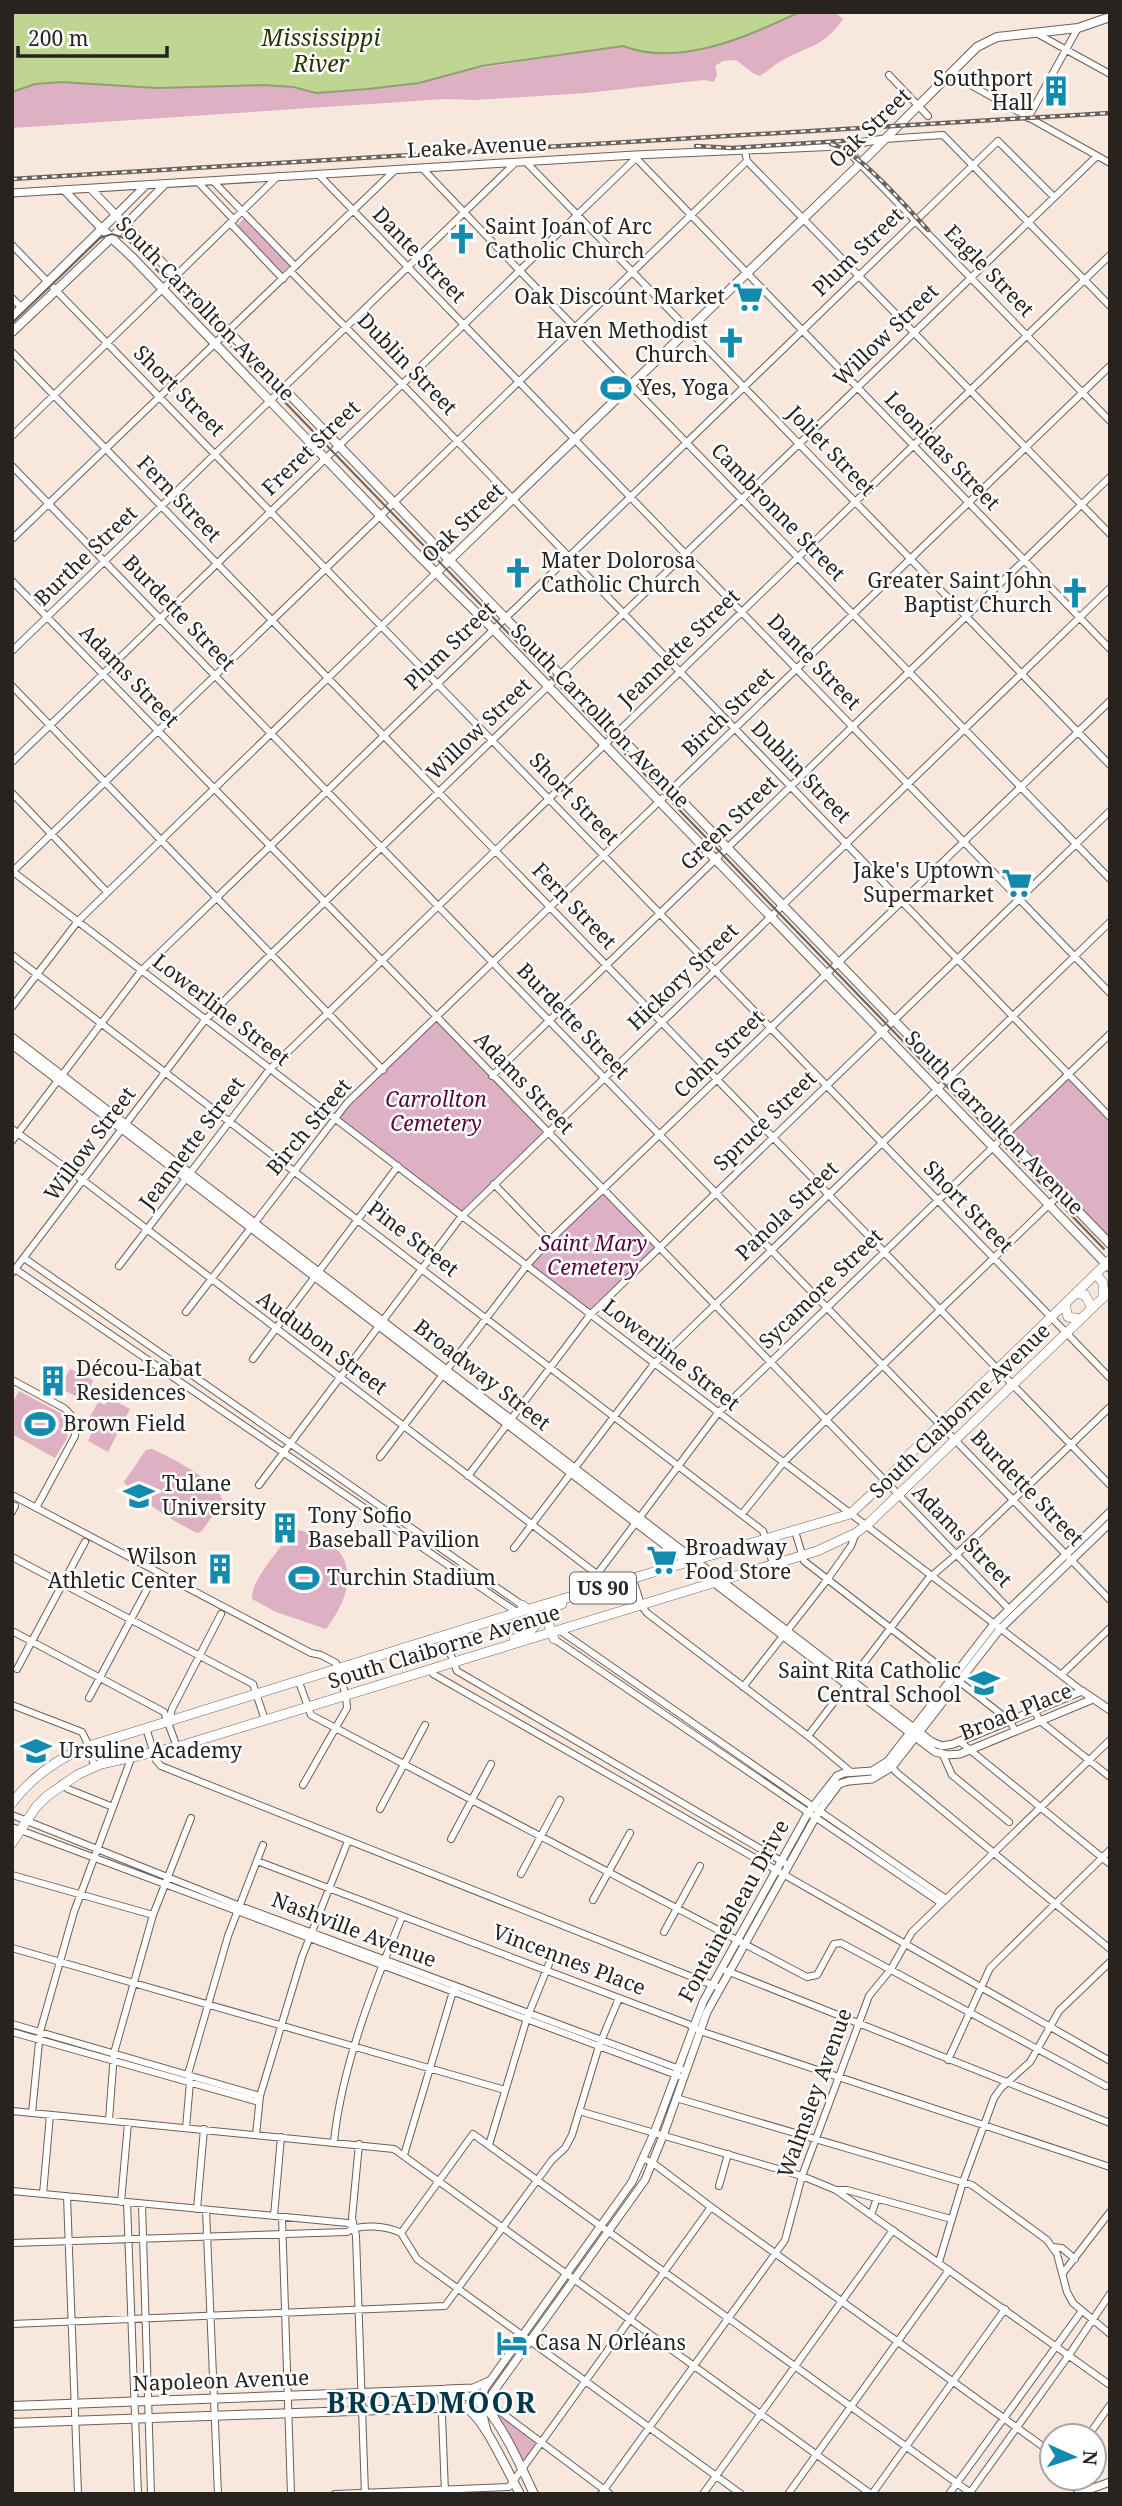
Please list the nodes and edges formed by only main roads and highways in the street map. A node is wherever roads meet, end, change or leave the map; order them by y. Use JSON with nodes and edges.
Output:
{"nodes":[{"id":1,"x":1110,"y":17,"type":"edge"},
{"id":2,"x":125,"y":225,"type":"junction"},
{"id":3,"x":102,"y":229,"type":"junction"},
{"id":4,"x":111,"y":238,"type":"junction"},
{"id":5,"x":12,"y":317,"type":"edge"},
{"id":6,"x":12,"y":332,"type":"edge"},
{"id":7,"x":450,"y":561,"type":"junction"},
{"id":8,"x":436,"y":573,"type":"junction"},
{"id":9,"x":1071,"y":1203,"type":"junction"},
{"id":10,"x":1056,"y":1211,"type":"junction"},
{"id":11,"x":1110,"y":1244,"type":"edge"},
{"id":12,"x":1109,"y":1264,"type":"edge"},
{"id":13,"x":1096,"y":1274,"type":"junction"},
{"id":14,"x":1076,"y":1293,"type":"junction"},
{"id":15,"x":1106,"y":1295,"type":"edge"},
{"id":16,"x":1065,"y":1304,"type":"junction"},
{"id":17,"x":1092,"y":1308,"type":"junction"},
{"id":18,"x":1081,"y":1319,"type":"junction"},
{"id":19,"x":596,"y":1590,"type":"junction"},
{"id":20,"x":520,"y":1609,"type":"junction"},
{"id":21,"x":555,"y":1634,"type":"junction"},
{"id":22,"x":473,"y":1656,"type":"junction"},
{"id":23,"x":12,"y":1803,"type":"edge"},
{"id":24,"x":16,"y":1828,"type":"edge"},
{"id":25,"x":12,"y":1843,"type":"edge"},
{"id":26,"x":12,"y":2406,"type":"edge"},
{"id":27,"x":12,"y":2423,"type":"edge"},
{"id":28,"x":520,"y":2494,"type":"edge"},
{"id":29,"x":534,"y":2494,"type":"edge"}],
"edges":[{"from":1,"to":7,"type":"main road","name":"Oak Street"},
{"from":2,"to":3,"type":"main road","name":"South Carrollton Avenue"},
{"from":2,"to":4,"type":"main road"},
{"from":2,"to":7,"type":"main road","name":"South Carrollton Avenue"},
{"from":3,"to":4,"type":"main road","name":"South Carrollton Avenue"},
{"from":3,"to":5,"type":"main road"},
{"from":4,"to":6,"type":"main road"},
{"from":4,"to":8,"type":"main road","name":"South Carrollton Avenue"},
{"from":7,"to":8,"type":"main road","name":"Oak Street"},
{"from":7,"to":9,"type":"main road","name":"South Carrollton Avenue"},
{"from":8,"to":10,"type":"main road","name":"South Carrollton Avenue"},
{"from":9,"to":10,"type":"main road"},
{"from":9,"to":11,"type":"main road","name":"South Carrollton Avenue"},
{"from":10,"to":12,"type":"main road","name":"South Carrollton Avenue"},
{"from":12,"to":13,"type":"main road","name":"South Claiborne Avenue","number":"US 90"},
{"from":13,"to":14,"type":"main road","name":"South Claiborne Avenue","number":"US 90"},
{"from":13,"to":15,"type":"main road"},
{"from":14,"to":16,"type":"main road","name":"South Claiborne Avenue","number":"US 90"},
{"from":14,"to":17,"type":"main road"},
{"from":15,"to":17,"type":"main road","name":"South Claiborne Avenue","number":"US 90"},
{"from":16,"to":18,"type":"main road"},
{"from":16,"to":19,"type":"main road","name":"South Claiborne Avenue","number":"US 90"},
{"from":17,"to":18,"type":"main road","name":"South Claiborne Avenue","number":"US 90"},
{"from":18,"to":21,"type":"main road","name":"South Claiborne Avenue","number":"US 90"},
{"from":19,"to":20,"type":"main road","name":"South Claiborne Avenue","number":"US 90"},
{"from":19,"to":21,"type":"main road"},
{"from":20,"to":22,"type":"main road"},
{"from":20,"to":23,"type":"main road","name":"South Claiborne Avenue","number":"US 90"},
{"from":21,"to":22,"type":"main road","name":"South Claiborne Avenue","number":"US 90"},
{"from":22,"to":24,"type":"main road","name":"South Claiborne Avenue","number":"US 90"},
{"from":24,"to":25,"type":"main road","name":"South Claiborne Avenue","number":"US 90"},
{"from":26,"to":29,"type":"main road","name":"Napoleon Avenue"},
{"from":27,"to":28,"type":"main road","name":"Napoleon Avenue"}]}
